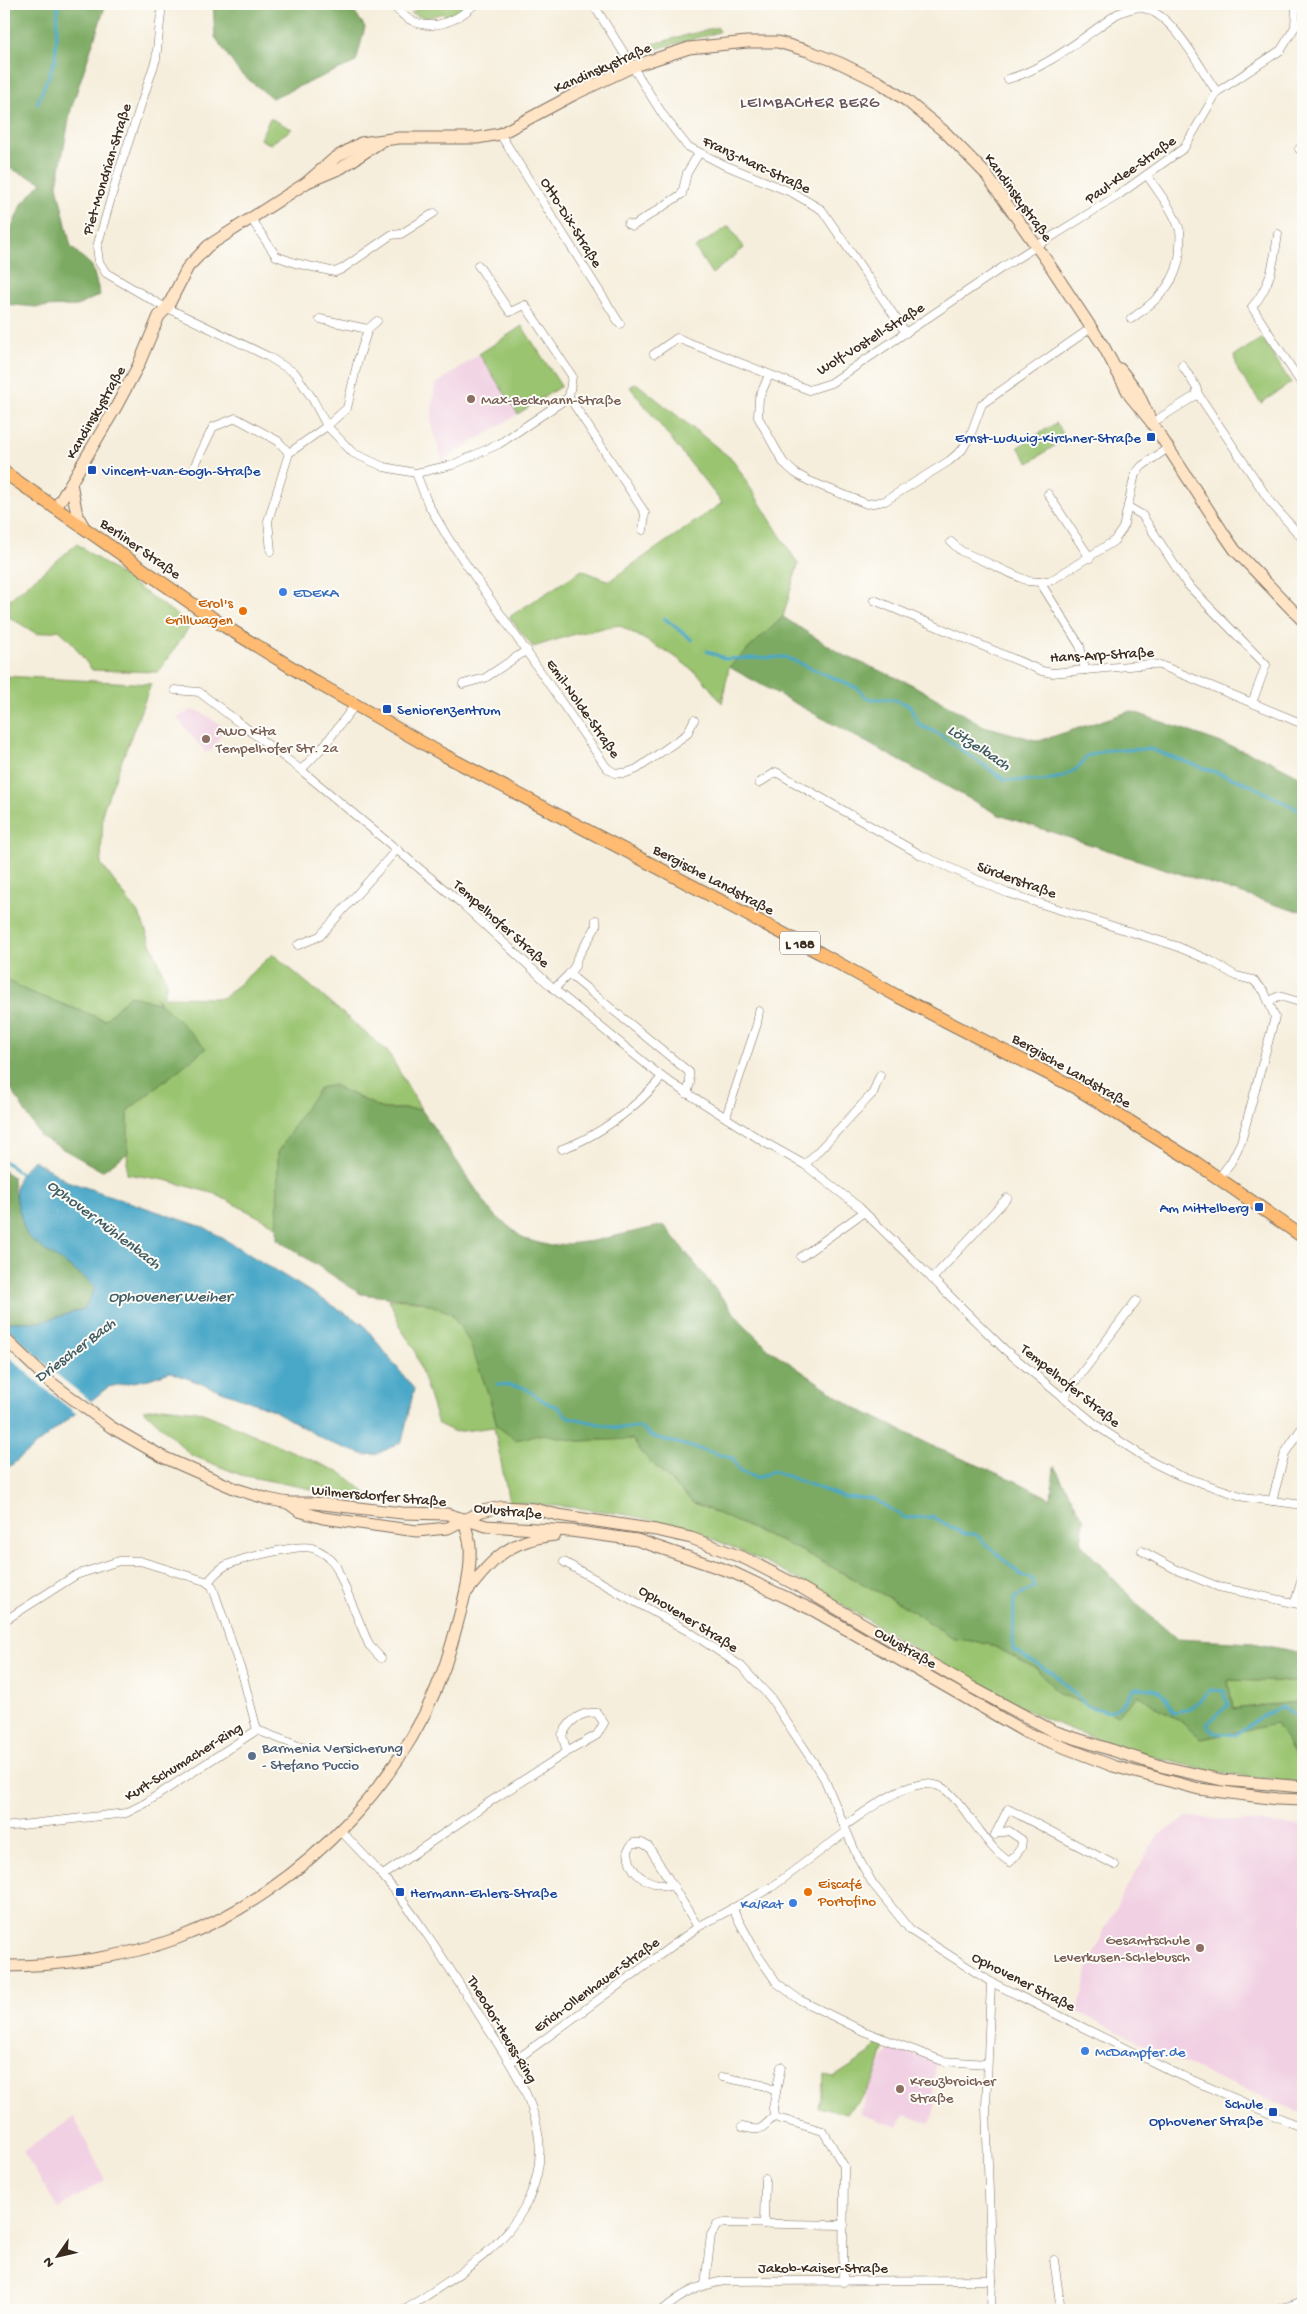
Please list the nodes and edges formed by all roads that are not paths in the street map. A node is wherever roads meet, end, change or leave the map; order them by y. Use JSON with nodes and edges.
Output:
{"nodes":[{"id":1,"x":162,"y":4,"type":"edge"},
{"id":2,"x":392,"y":4,"type":"edge"},
{"id":3,"x":475,"y":4,"type":"edge"},
{"id":4,"x":593,"y":4,"type":"edge"},
{"id":5,"x":1299,"y":10,"type":"edge"},
{"id":6,"x":634,"y":66,"type":"junction"},
{"id":7,"x":1008,"y":79,"type":"dead end"},
{"id":8,"x":1216,"y":92,"type":"junction"},
{"id":9,"x":500,"y":134,"type":"junction"},
{"id":10,"x":699,"y":153,"type":"junction"},
{"id":11,"x":1147,"y":175,"type":"junction"},
{"id":12,"x":434,"y":213,"type":"dead end"},
{"id":13,"x":250,"y":217,"type":"junction"},
{"id":14,"x":628,"y":224,"type":"dead end"},
{"id":15,"x":1278,"y":234,"type":"dead end"},
{"id":16,"x":1036,"y":246,"type":"junction"},
{"id":17,"x":478,"y":265,"type":"dead end"},
{"id":18,"x":166,"y":308,"type":"junction"},
{"id":19,"x":320,"y":319,"type":"dead end"},
{"id":20,"x":1131,"y":319,"type":"dead end"},
{"id":21,"x":377,"y":320,"type":"dead end"},
{"id":22,"x":620,"y":324,"type":"dead end"},
{"id":23,"x":1091,"y":328,"type":"junction"},
{"id":24,"x":368,"y":329,"type":"junction"},
{"id":25,"x":906,"y":333,"type":"junction"},
{"id":26,"x":654,"y":354,"type":"dead end"},
{"id":27,"x":1182,"y":365,"type":"dead end"},
{"id":28,"x":769,"y":374,"type":"junction"},
{"id":29,"x":1303,"y":386,"type":"edge"},
{"id":30,"x":1198,"y":394,"type":"junction"},
{"id":31,"x":569,"y":397,"type":"junction"},
{"id":32,"x":1152,"y":423,"type":"junction"},
{"id":33,"x":327,"y":426,"type":"junction"},
{"id":34,"x":1168,"y":448,"type":"junction"},
{"id":35,"x":289,"y":453,"type":"junction"},
{"id":36,"x":195,"y":465,"type":"dead end"},
{"id":37,"x":4,"y":472,"type":"edge"},
{"id":38,"x":416,"y":473,"type":"junction"},
{"id":39,"x":71,"y":483,"type":"junction"},
{"id":40,"x":1048,"y":494,"type":"dead end"},
{"id":41,"x":56,"y":508,"type":"junction"},
{"id":42,"x":1128,"y":508,"type":"junction"},
{"id":43,"x":85,"y":529,"type":"junction"},
{"id":44,"x":643,"y":530,"type":"dead end"},
{"id":45,"x":1303,"y":539,"type":"edge"},
{"id":46,"x":951,"y":542,"type":"dead end"},
{"id":47,"x":271,"y":551,"type":"dead end"},
{"id":48,"x":1090,"y":558,"type":"junction"},
{"id":49,"x":1040,"y":582,"type":"junction"},
{"id":50,"x":874,"y":600,"type":"dead end"},
{"id":51,"x":1303,"y":621,"type":"edge"},
{"id":52,"x":527,"y":650,"type":"junction"},
{"id":53,"x":286,"y":664,"type":"joint"},
{"id":54,"x":1085,"y":670,"type":"junction"},
{"id":55,"x":463,"y":684,"type":"dead end"},
{"id":56,"x":175,"y":690,"type":"dead end"},
{"id":57,"x":1252,"y":703,"type":"junction"},
{"id":58,"x":355,"y":705,"type":"junction"},
{"id":59,"x":694,"y":720,"type":"dead end"},
{"id":60,"x":1303,"y":724,"type":"edge"},
{"id":61,"x":302,"y":770,"type":"junction"},
{"id":62,"x":759,"y":783,"type":"dead end"},
{"id":63,"x":398,"y":849,"type":"junction"},
{"id":64,"x":596,"y":920,"type":"dead end"},
{"id":65,"x":298,"y":945,"type":"dead end"},
{"id":66,"x":569,"y":974,"type":"junction"},
{"id":67,"x":554,"y":989,"type":"junction"},
{"id":68,"x":1269,"y":1001,"type":"junction"},
{"id":69,"x":1303,"y":1003,"type":"edge"},
{"id":70,"x":758,"y":1012,"type":"dead end"},
{"id":71,"x":880,"y":1075,"type":"dead end"},
{"id":72,"x":662,"y":1077,"type":"junction"},
{"id":73,"x":687,"y":1094,"type":"junction"},
{"id":74,"x":726,"y":1117,"type":"junction"},
{"id":75,"x":562,"y":1149,"type":"dead end"},
{"id":76,"x":805,"y":1165,"type":"junction"},
{"id":77,"x":1218,"y":1179,"type":"junction"},
{"id":78,"x":1007,"y":1198,"type":"dead end"},
{"id":79,"x":864,"y":1212,"type":"junction"},
{"id":80,"x":1303,"y":1237,"type":"edge"},
{"id":81,"x":801,"y":1257,"type":"dead end"},
{"id":82,"x":932,"y":1279,"type":"junction"},
{"id":83,"x":1136,"y":1301,"type":"dead end"},
{"id":84,"x":4,"y":1338,"type":"edge"},
{"id":85,"x":1063,"y":1398,"type":"junction"},
{"id":86,"x":1303,"y":1426,"type":"edge"},
{"id":87,"x":1272,"y":1501,"type":"junction"},
{"id":88,"x":288,"y":1503,"type":"junction"},
{"id":89,"x":1303,"y":1505,"type":"edge"},
{"id":90,"x":464,"y":1520,"type":"junction"},
{"id":91,"x":655,"y":1547,"type":"junction"},
{"id":92,"x":1142,"y":1551,"type":"dead end"},
{"id":93,"x":564,"y":1562,"type":"dead end"},
{"id":94,"x":1303,"y":1574,"type":"edge"},
{"id":95,"x":208,"y":1582,"type":"junction"},
{"id":96,"x":465,"y":1595,"type":"junction"},
{"id":97,"x":1299,"y":1604,"type":"edge"},
{"id":98,"x":4,"y":1621,"type":"edge"},
{"id":99,"x":381,"y":1658,"type":"dead end"},
{"id":100,"x":257,"y":1730,"type":"junction"},
{"id":101,"x":306,"y":1749,"type":"dead end"},
{"id":102,"x":567,"y":1752,"type":"junction"},
{"id":103,"x":1303,"y":1787,"type":"edge"},
{"id":104,"x":1303,"y":1800,"type":"edge"},
{"id":105,"x":4,"y":1827,"type":"edge"},
{"id":106,"x":845,"y":1829,"type":"junction"},
{"id":107,"x":341,"y":1831,"type":"junction"},
{"id":108,"x":996,"y":1833,"type":"junction"},
{"id":109,"x":988,"y":1842,"type":"junction"},
{"id":110,"x":1115,"y":1865,"type":"dead end"},
{"id":111,"x":383,"y":1875,"type":"junction"},
{"id":112,"x":674,"y":1887,"type":"junction"},
{"id":113,"x":732,"y":1908,"type":"junction"},
{"id":114,"x":698,"y":1927,"type":"junction"},
{"id":115,"x":4,"y":1966,"type":"edge"},
{"id":116,"x":991,"y":1982,"type":"junction"},
{"id":117,"x":510,"y":2062,"type":"junction"},
{"id":118,"x":987,"y":2064,"type":"junction"},
{"id":119,"x":781,"y":2067,"type":"dead end"},
{"id":120,"x":722,"y":2077,"type":"dead end"},
{"id":121,"x":776,"y":2091,"type":"junction"},
{"id":122,"x":774,"y":2117,"type":"junction"},
{"id":123,"x":742,"y":2128,"type":"dead end"},
{"id":124,"x":1303,"y":2128,"type":"edge"},
{"id":125,"x":766,"y":2179,"type":"dead end"},
{"id":126,"x":764,"y":2224,"type":"junction"},
{"id":127,"x":844,"y":2225,"type":"junction"},
{"id":128,"x":1054,"y":2260,"type":"dead end"},
{"id":129,"x":992,"y":2280,"type":"junction"},
{"id":130,"x":843,"y":2282,"type":"junction"},
{"id":131,"x":705,"y":2284,"type":"junction"},
{"id":132,"x":1303,"y":2302,"type":"edge"},
{"id":133,"x":405,"y":2310,"type":"edge"},
{"id":134,"x":663,"y":2310,"type":"edge"},
{"id":135,"x":991,"y":2310,"type":"edge"},
{"id":136,"x":1061,"y":2310,"type":"edge"},
{"id":137,"x":1278,"y":2310,"type":"edge"}],
"edges":[{"from":1,"to":18,"type":"street","name":"Piet-Mondrian-Straße"},
{"from":2,"to":3,"type":"street"},
{"from":4,"to":6,"type":"street"},
{"from":5,"to":8,"type":"street","name":"Paul-Klee-Straße"},
{"from":6,"to":9,"type":"main road","name":"Kandinskystraße"},
{"from":6,"to":10,"type":"street","name":"Franz-Marc-Straße"},
{"from":6,"to":16,"type":"main road","name":"Kandinskystraße"},
{"from":7,"to":8,"type":"street"},
{"from":8,"to":11,"type":"street","name":"Paul-Klee-Straße"},
{"from":9,"to":13,"type":"main road","name":"Kandinskystraße"},
{"from":9,"to":22,"type":"street","name":"Otto-Dix-Straße"},
{"from":10,"to":14,"type":"street"},
{"from":10,"to":25,"type":"street","name":"Franz-Marc-Straße"},
{"from":11,"to":16,"type":"street","name":"Paul-Klee-Straße"},
{"from":11,"to":20,"type":"street"},
{"from":12,"to":13,"type":"street"},
{"from":13,"to":18,"type":"main road","name":"Kandinskystraße"},
{"from":15,"to":29,"type":"street"},
{"from":16,"to":23,"type":"main road","name":"Kandinskystraße"},
{"from":16,"to":25,"type":"street","name":"Wolf-Vostell-Straße"},
{"from":17,"to":31,"type":"street"},
{"from":18,"to":33,"type":"street"},
{"from":18,"to":39,"type":"main road","name":"Kandinskystraße"},
{"from":19,"to":24,"type":"street"},
{"from":21,"to":24,"type":"street"},
{"from":23,"to":28,"type":"street"},
{"from":23,"to":32,"type":"main road","name":"Kandinskystraße"},
{"from":24,"to":33,"type":"street"},
{"from":25,"to":28,"type":"street","name":"Wolf-Vostell-Straße"},
{"from":26,"to":28,"type":"street","name":"Wolf-Vostell-Straße"},
{"from":27,"to":30,"type":"street"},
{"from":30,"to":32,"type":"street"},
{"from":30,"to":45,"type":"street"},
{"from":31,"to":38,"type":"street"},
{"from":31,"to":44,"type":"street"},
{"from":32,"to":34,"type":"main road","name":"Kandinskystraße"},
{"from":33,"to":35,"type":"street"},
{"from":33,"to":38,"type":"street"},
{"from":34,"to":42,"type":"street"},
{"from":34,"to":51,"type":"main road","name":"Kandinskystraße"},
{"from":35,"to":36,"type":"street"},
{"from":35,"to":47,"type":"street"},
{"from":37,"to":41,"type":"main road","name":"Berliner Straße","number":"L 188"},
{"from":38,"to":52,"type":"street","name":"Emil-Nolde-Straße"},
{"from":39,"to":41,"type":"main road","name":"Kandinskystraße"},
{"from":39,"to":43,"type":"main road","name":"Kandinskystraße"},
{"from":40,"to":48,"type":"street"},
{"from":41,"to":43,"type":"main road","name":"Berliner Straße","number":"L 188"},
{"from":42,"to":48,"type":"street"},
{"from":42,"to":57,"type":"street"},
{"from":43,"to":53,"type":"main road","name":"Berliner Straße","number":"L 188"},
{"from":46,"to":49,"type":"street"},
{"from":48,"to":49,"type":"street"},
{"from":49,"to":54,"type":"street"},
{"from":50,"to":54,"type":"street","name":"Hans-Arp-Straße"},
{"from":52,"to":55,"type":"street"},
{"from":52,"to":59,"type":"street","name":"Emil-Nolde-Straße"},
{"from":53,"to":58,"type":"main road","name":"Bergische Landstraße","number":"L 188"},
{"from":54,"to":57,"type":"street","name":"Hans-Arp-Straße"},
{"from":56,"to":61,"type":"street","name":"Tempelhofer Straße"},
{"from":57,"to":60,"type":"street","name":"Hans-Arp-Straße"},
{"from":58,"to":61,"type":"street"},
{"from":58,"to":77,"type":"main road","name":"Bergische Landstraße","number":"L 188"},
{"from":61,"to":63,"type":"street","name":"Tempelhofer Straße"},
{"from":62,"to":68,"type":"street","name":"Sürderstraße"},
{"from":63,"to":65,"type":"street"},
{"from":63,"to":67,"type":"street","name":"Tempelhofer Straße"},
{"from":64,"to":66,"type":"street"},
{"from":66,"to":67,"type":"street"},
{"from":66,"to":73,"type":"street"},
{"from":67,"to":72,"type":"street","name":"Tempelhofer Straße"},
{"from":68,"to":69,"type":"street"},
{"from":68,"to":77,"type":"street","name":"Sürderstraße"},
{"from":70,"to":74,"type":"street"},
{"from":71,"to":76,"type":"street"},
{"from":72,"to":73,"type":"street","name":"Tempelhofer Straße"},
{"from":72,"to":75,"type":"street"},
{"from":73,"to":74,"type":"street","name":"Tempelhofer Straße"},
{"from":74,"to":76,"type":"street","name":"Tempelhofer Straße"},
{"from":76,"to":79,"type":"street","name":"Tempelhofer Straße"},
{"from":77,"to":80,"type":"main road","name":"Bergische Landstraße","number":"L 188"},
{"from":78,"to":82,"type":"street"},
{"from":79,"to":81,"type":"street"},
{"from":79,"to":82,"type":"street","name":"Tempelhofer Straße"},
{"from":82,"to":85,"type":"street","name":"Tempelhofer Straße"},
{"from":83,"to":85,"type":"street"},
{"from":84,"to":88,"type":"main road","name":"Wilmersdorfer Straße"},
{"from":85,"to":87,"type":"street","name":"Tempelhofer Straße"},
{"from":86,"to":87,"type":"street"},
{"from":87,"to":89,"type":"street","name":"Tempelhofer Straße"},
{"from":88,"to":90,"type":"main road","name":"Wilmersdorfer Straße"},
{"from":88,"to":90,"type":"main road","name":"Wilmersdorfer Straße"},
{"from":90,"to":91,"type":"main road","name":"Oulustraße"},
{"from":90,"to":96,"type":"main road"},
{"from":90,"to":103,"type":"main road","name":"Oulustraße"},
{"from":91,"to":96,"type":"main road"},
{"from":91,"to":104,"type":"main road","name":"Oulustraße"},
{"from":92,"to":97,"type":"street"},
{"from":93,"to":106,"type":"street","name":"Ophovener Straße"},
{"from":94,"to":97,"type":"street"},
{"from":95,"to":98,"type":"street"},
{"from":95,"to":99,"type":"street"},
{"from":95,"to":100,"type":"street","name":"Kurt-Schumacher-Ring"},
{"from":96,"to":107,"type":"main road"},
{"from":100,"to":101,"type":"street","name":"Kurt-Schumacher-Ring"},
{"from":100,"to":105,"type":"street","name":"Kurt-Schumacher-Ring"},
{"from":102,"to":102,"type":"street"},
{"from":102,"to":111,"type":"street"},
{"from":106,"to":109,"type":"street","name":"Erich-Ollenhauer-Straße"},
{"from":106,"to":113,"type":"street","name":"Erich-Ollenhauer-Straße"},
{"from":106,"to":116,"type":"street","name":"Ophovener Straße"},
{"from":107,"to":111,"type":"street","name":"Theodor-Heuss-Ring"},
{"from":107,"to":115,"type":"main road"},
{"from":108,"to":109,"type":"street"},
{"from":108,"to":109,"type":"street","name":"Erich-Ollenhauer-Straße"},
{"from":108,"to":110,"type":"street"},
{"from":111,"to":117,"type":"street","name":"Theodor-Heuss-Ring"},
{"from":112,"to":112,"type":"street"},
{"from":112,"to":114,"type":"street"},
{"from":113,"to":114,"type":"street","name":"Erich-Ollenhauer-Straße"},
{"from":113,"to":118,"type":"street"},
{"from":114,"to":117,"type":"street","name":"Erich-Ollenhauer-Straße"},
{"from":116,"to":118,"type":"street"},
{"from":116,"to":124,"type":"street","name":"Ophovener Straße"},
{"from":117,"to":133,"type":"street","name":"Theodor-Heuss-Ring"},
{"from":118,"to":129,"type":"street"},
{"from":119,"to":121,"type":"street"},
{"from":120,"to":121,"type":"street"},
{"from":121,"to":122,"type":"street"},
{"from":122,"to":123,"type":"street"},
{"from":122,"to":127,"type":"street"},
{"from":125,"to":126,"type":"street"},
{"from":126,"to":127,"type":"street"},
{"from":126,"to":131,"type":"street"},
{"from":127,"to":130,"type":"street"},
{"from":128,"to":136,"type":"street"},
{"from":129,"to":130,"type":"street","name":"Jakob-Kaiser-Straße"},
{"from":129,"to":135,"type":"street"},
{"from":130,"to":131,"type":"street","name":"Jakob-Kaiser-Straße"},
{"from":131,"to":134,"type":"street","name":"Jakob-Kaiser-Straße"},
{"from":132,"to":137,"type":"street"}]}
